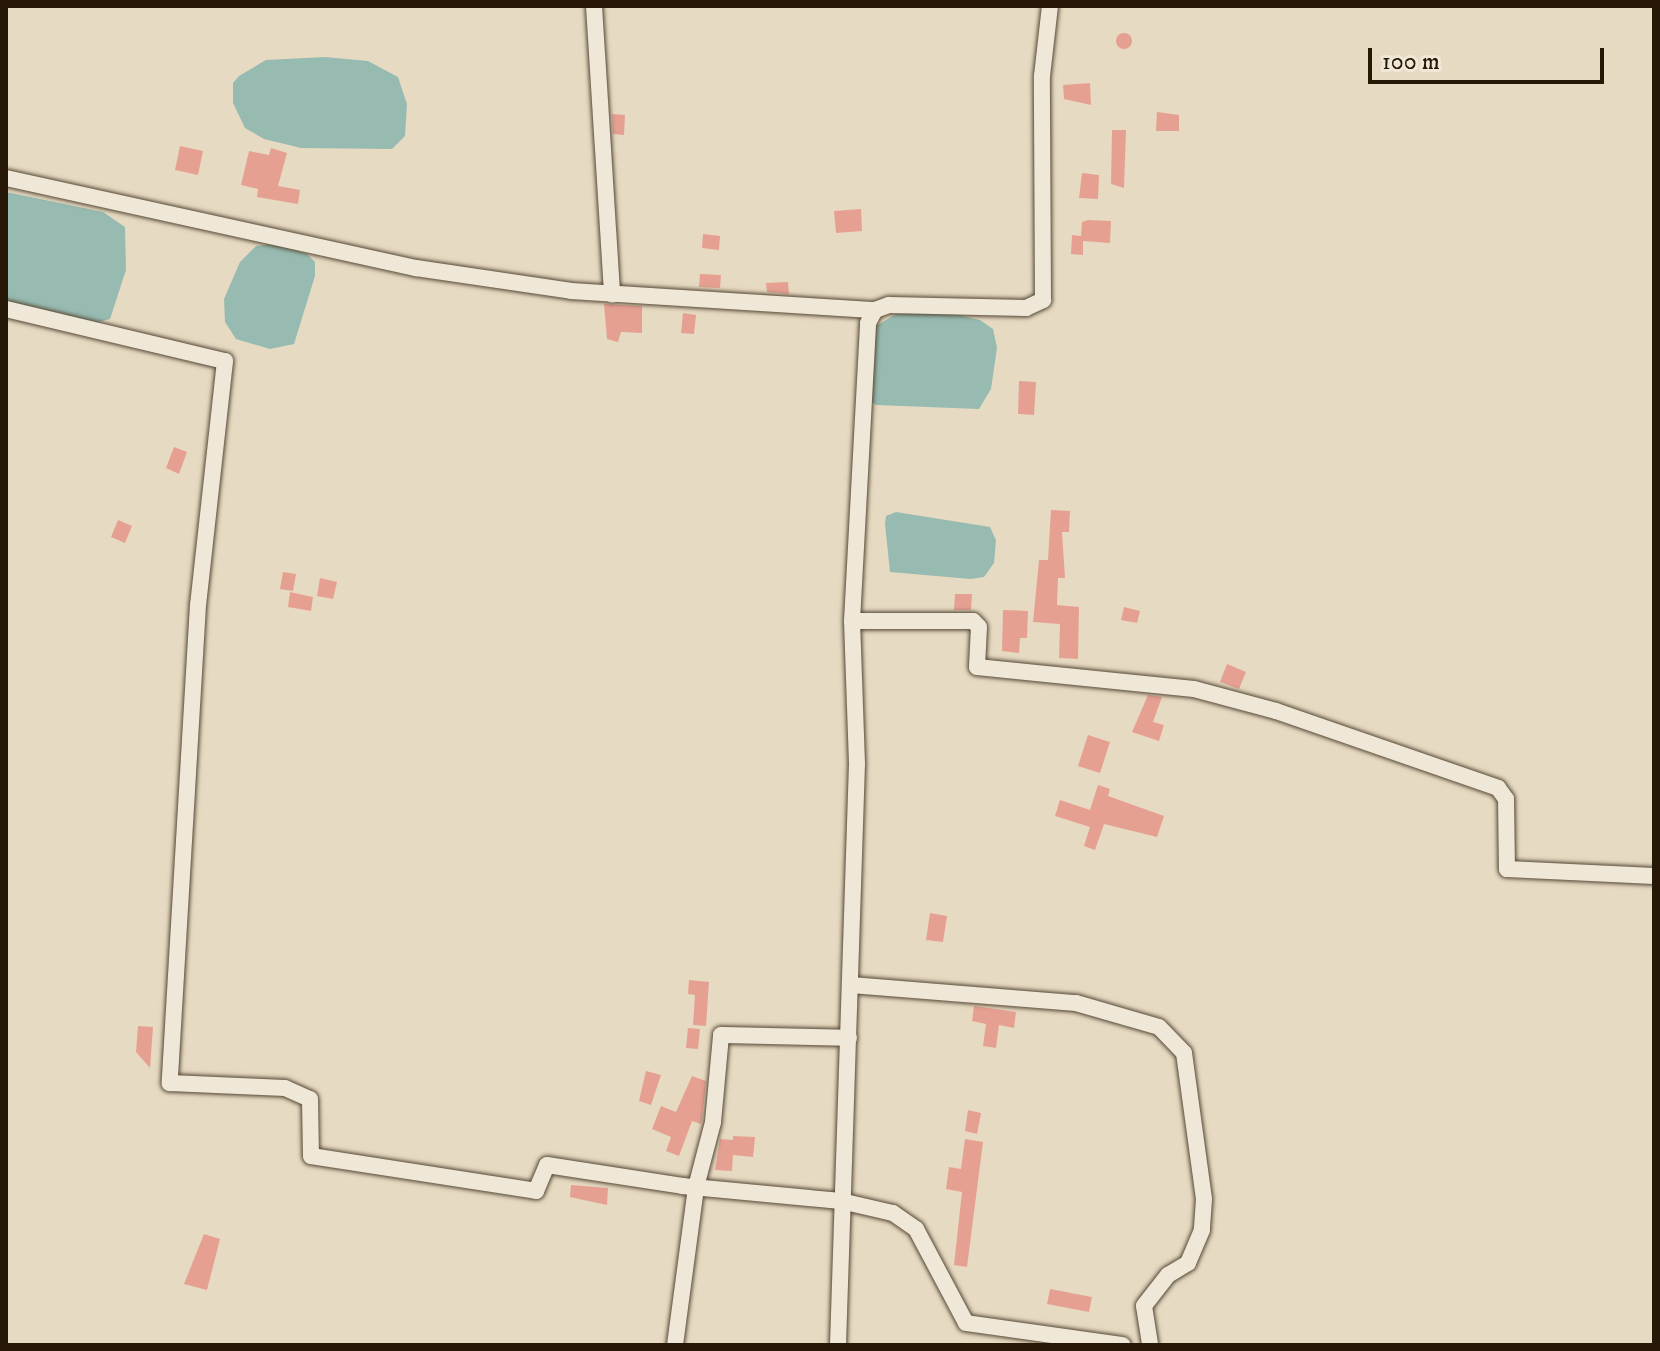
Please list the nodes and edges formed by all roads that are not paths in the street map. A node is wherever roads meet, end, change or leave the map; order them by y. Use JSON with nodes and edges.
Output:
{"nodes":[{"id":1,"x":594,"y":6,"type":"edge"},
{"id":2,"x":1050,"y":6,"type":"edge"},
{"id":3,"x":6,"y":178,"type":"edge"},
{"id":4,"x":612,"y":294,"type":"junction"},
{"id":5,"x":6,"y":309,"type":"edge"},
{"id":6,"x":875,"y":310,"type":"junction"},
{"id":7,"x":852,"y":621,"type":"junction"},
{"id":8,"x":1654,"y":876,"type":"edge"},
{"id":9,"x":851,"y":985,"type":"junction"},
{"id":10,"x":849,"y":1038,"type":"junction"},
{"id":11,"x":696,"y":1187,"type":"junction"},
{"id":12,"x":841,"y":1201,"type":"junction"},
{"id":13,"x":675,"y":1345,"type":"edge"},
{"id":14,"x":838,"y":1345,"type":"edge"},
{"id":15,"x":1122,"y":1345,"type":"edge"},
{"id":16,"x":1150,"y":1345,"type":"edge"}],
"edges":[{"from":1,"to":4,"type":"street"},
{"from":2,"to":6,"type":"street"},
{"from":3,"to":4,"type":"street"},
{"from":4,"to":6,"type":"street"},
{"from":5,"to":11,"type":"street"},
{"from":6,"to":7,"type":"street"},
{"from":7,"to":8,"type":"street"},
{"from":7,"to":9,"type":"street"},
{"from":9,"to":10,"type":"street"},
{"from":9,"to":16,"type":"street"},
{"from":10,"to":11,"type":"street"},
{"from":10,"to":12,"type":"street"},
{"from":11,"to":12,"type":"street"},
{"from":11,"to":13,"type":"street"},
{"from":12,"to":14,"type":"street"},
{"from":12,"to":15,"type":"street"}]}
